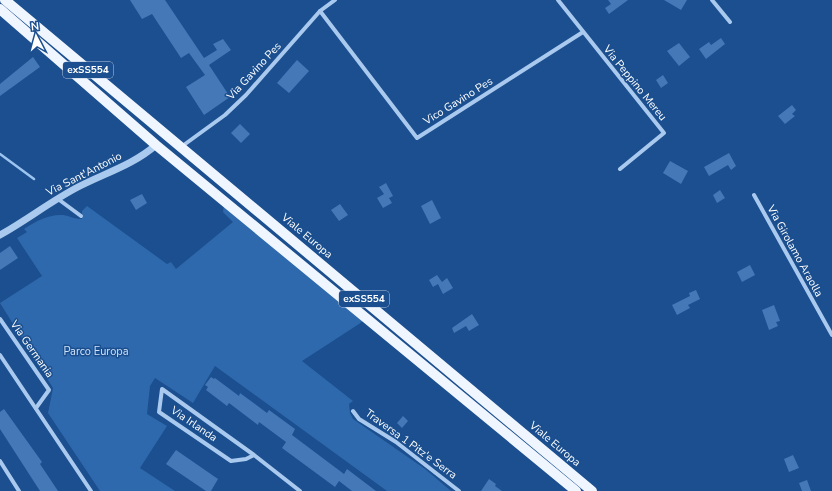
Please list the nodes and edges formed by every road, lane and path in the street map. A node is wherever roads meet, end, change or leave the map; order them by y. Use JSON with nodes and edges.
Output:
{"nodes":[{"id":1,"x":5,"y":0,"type":"edge"},
{"id":2,"x":335,"y":0,"type":"edge"},
{"id":3,"x":558,"y":0,"type":"edge"},
{"id":4,"x":712,"y":0,"type":"edge"},
{"id":5,"x":0,"y":9,"type":"edge"},
{"id":6,"x":320,"y":11,"type":"junction"},
{"id":7,"x":730,"y":22,"type":"dead end"},
{"id":8,"x":583,"y":32,"type":"junction"},
{"id":9,"x":156,"y":145,"type":"junction"},
{"id":10,"x":180,"y":148,"type":"junction"},
{"id":11,"x":620,"y":169,"type":"dead end"},
{"id":12,"x":754,"y":196,"type":"dead end"},
{"id":13,"x":57,"y":198,"type":"junction"},
{"id":14,"x":81,"y":216,"type":"dead end"},
{"id":15,"x":0,"y":235,"type":"edge"},
{"id":16,"x":0,"y":319,"type":"edge"},
{"id":17,"x":832,"y":335,"type":"edge"},
{"id":18,"x":0,"y":355,"type":"edge"},
{"id":19,"x":36,"y":408,"type":"junction"},
{"id":20,"x":353,"y":411,"type":"dead end"},
{"id":21,"x":254,"y":455,"type":"junction"},
{"id":22,"x":0,"y":461,"type":"edge"},
{"id":23,"x":19,"y":491,"type":"edge"},
{"id":24,"x":91,"y":491,"type":"edge"},
{"id":25,"x":300,"y":491,"type":"edge"},
{"id":26,"x":459,"y":491,"type":"edge"},
{"id":27,"x":576,"y":491,"type":"edge"},
{"id":28,"x":592,"y":491,"type":"edge"}],
"edges":[{"from":1,"to":10,"type":"main road","name":"Viale Europa","number":"exSS554"},
{"from":2,"to":6,"type":"street","name":"Via Gavino Pes"},
{"from":3,"to":8,"type":"street","name":"Via Peppino Mereu"},
{"from":4,"to":7,"type":"street"},
{"from":5,"to":9,"type":"main road","name":"Viale Europa","number":"exSS554"},
{"from":6,"to":8,"type":"street","name":"Vico Gavino Pes"},
{"from":6,"to":10,"type":"street","name":"Via Gavino Pes"},
{"from":8,"to":11,"type":"street","name":"Via Peppino Mereu"},
{"from":9,"to":13,"type":"street","name":"Via Sant'Antonio"},
{"from":9,"to":27,"type":"main road","name":"Viale Europa","number":"exSS554"},
{"from":10,"to":28,"type":"main road","name":"Viale Europa","number":"exSS554"},
{"from":12,"to":17,"type":"street","name":"Via Girolamo Araolla"},
{"from":13,"to":14,"type":"street"},
{"from":13,"to":15,"type":"street","name":"Via Sant'Antonio"},
{"from":16,"to":19,"type":"street","name":"Via Germania"},
{"from":18,"to":19,"type":"street"},
{"from":19,"to":24,"type":"street"},
{"from":20,"to":26,"type":"street","name":"Traversa 1 Pitz'e Serra"},
{"from":21,"to":21,"type":"street","name":"Via Irlanda"},
{"from":21,"to":25,"type":"street","name":"Via Irlanda"},
{"from":22,"to":23,"type":"street"}]}
